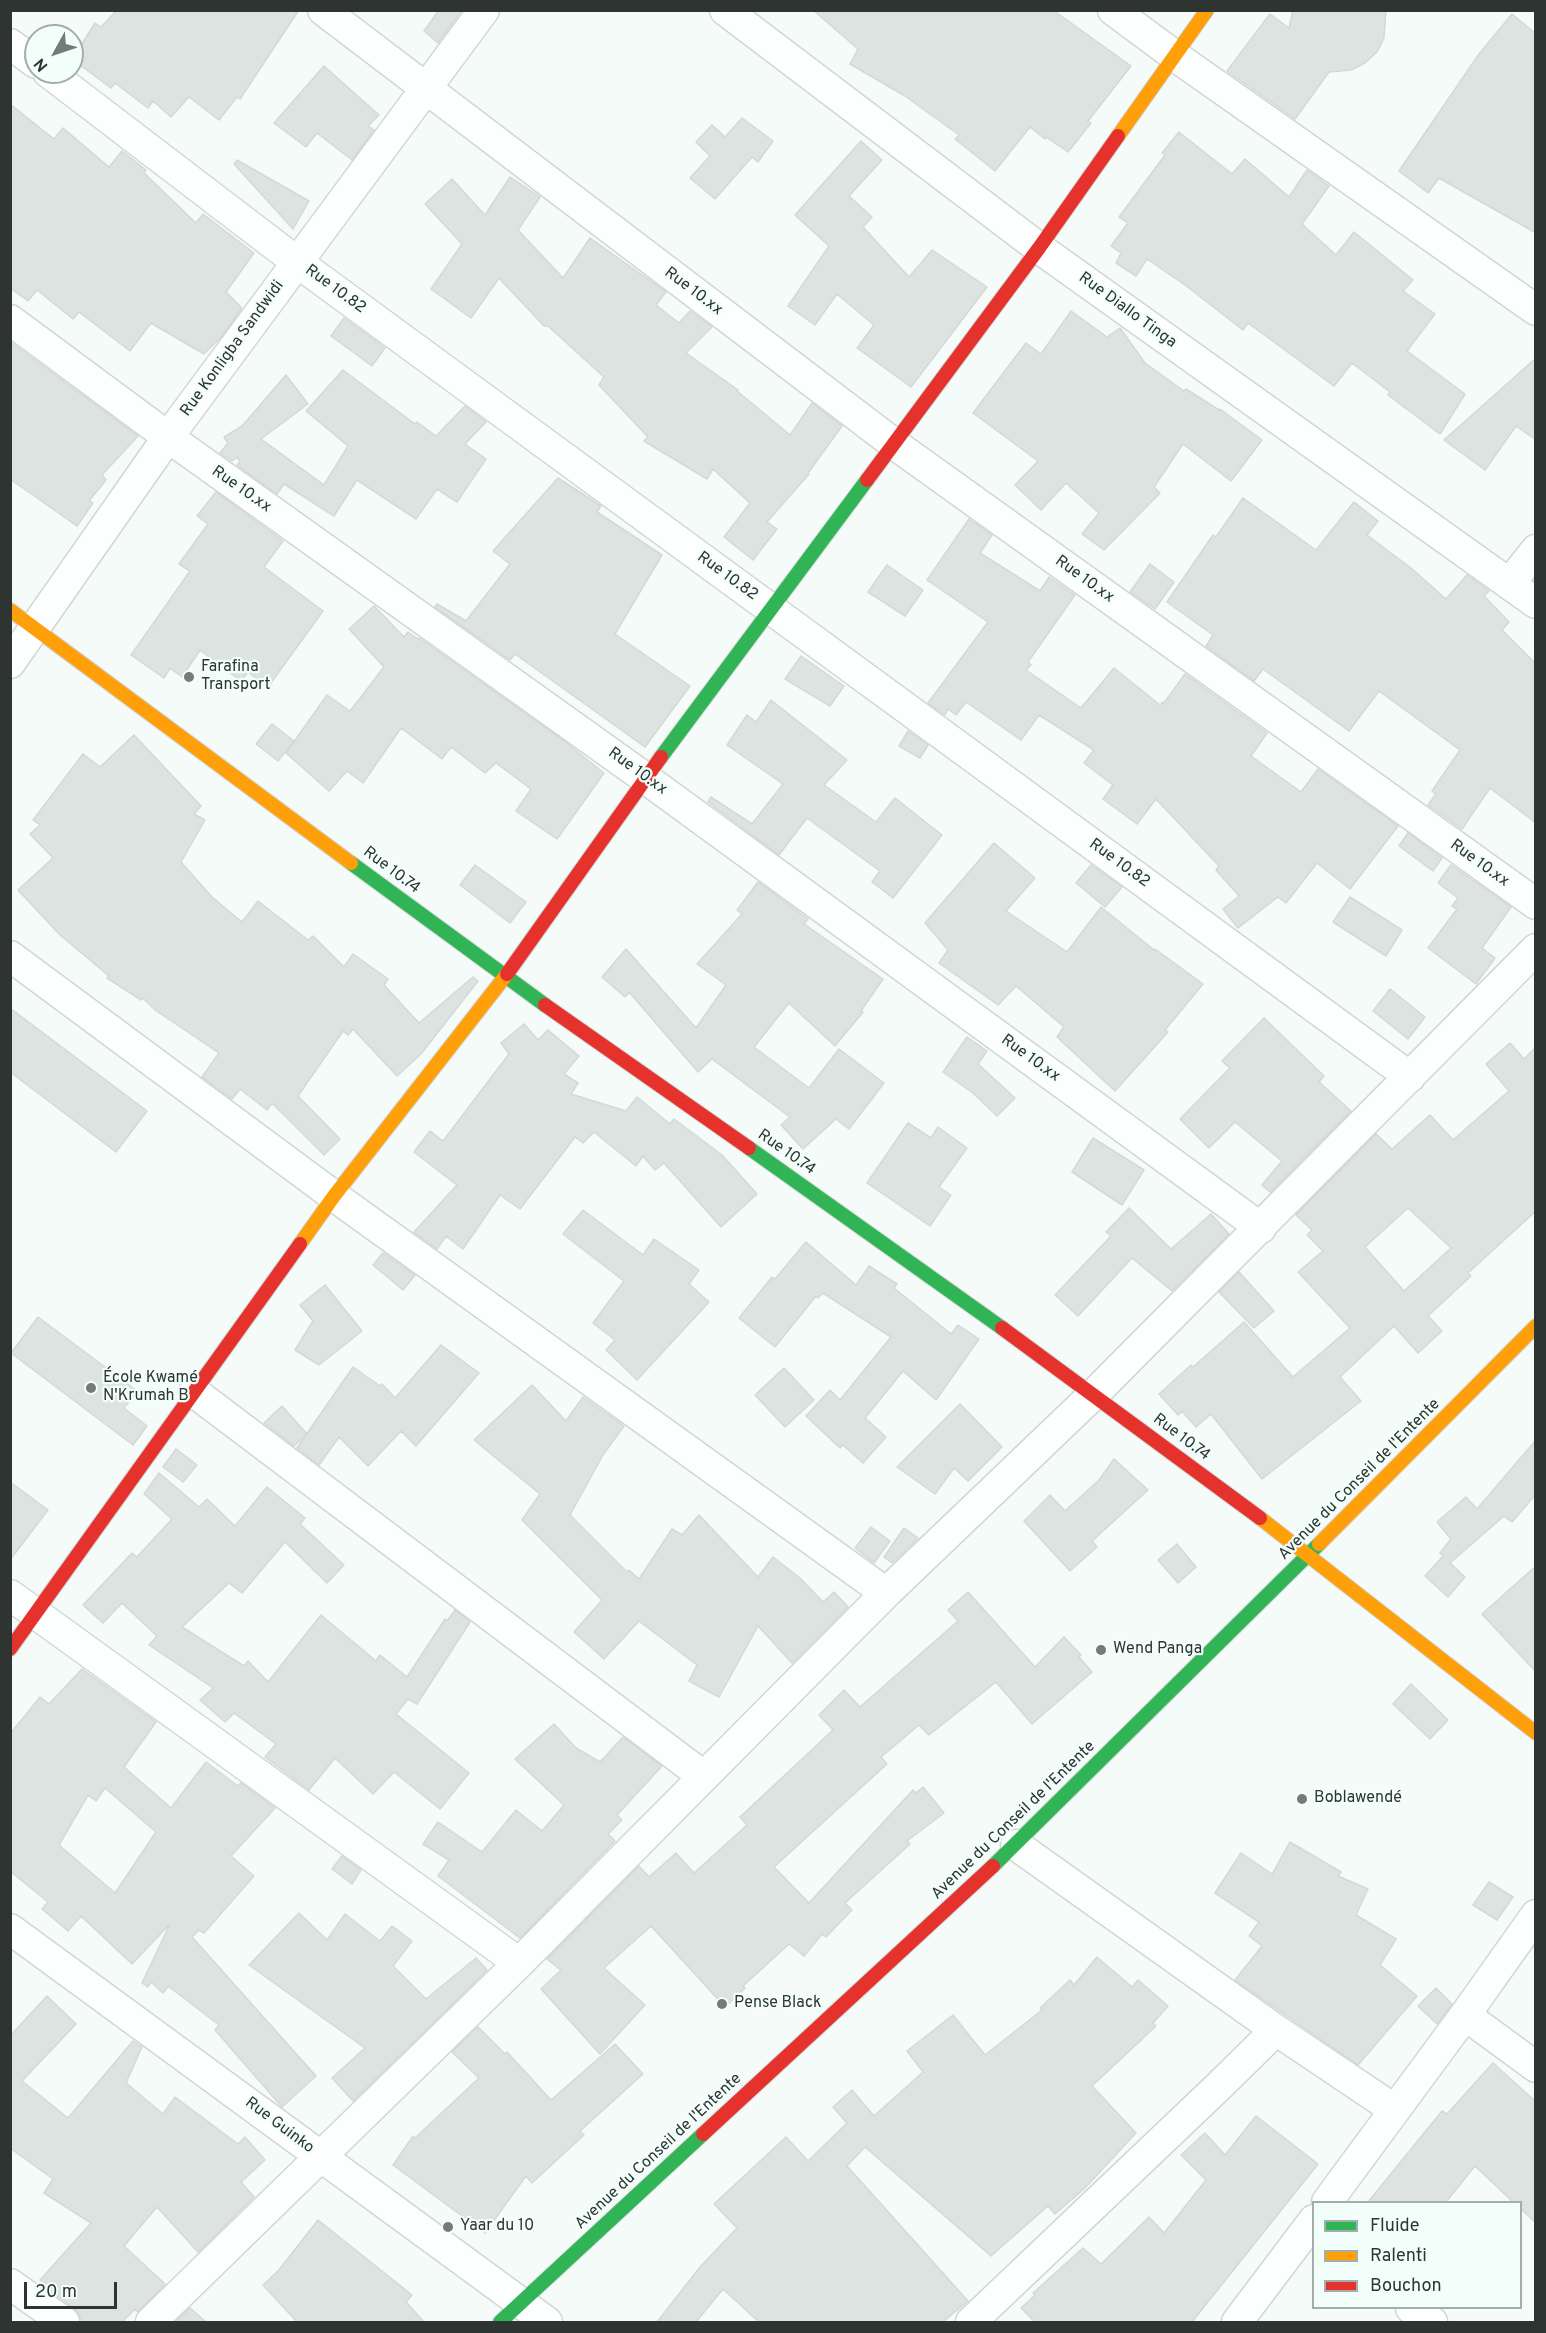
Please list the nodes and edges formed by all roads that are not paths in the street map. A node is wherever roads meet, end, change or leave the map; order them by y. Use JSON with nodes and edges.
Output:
{"nodes":[{"id":1,"x":323,"y":10,"type":"edge"},
{"id":2,"x":484,"y":10,"type":"edge"},
{"id":3,"x":725,"y":10,"type":"edge"},
{"id":4,"x":1113,"y":10,"type":"edge"},
{"id":5,"x":1208,"y":10,"type":"edge"},
{"id":6,"x":10,"y":44,"type":"edge"},
{"id":7,"x":24,"y":54,"type":"edge"},
{"id":8,"x":1175,"y":56,"type":"junction"},
{"id":9,"x":64,"y":84,"type":"edge"},
{"id":10,"x":425,"y":89,"type":"junction"},
{"id":11,"x":1039,"y":248,"type":"junction"},
{"id":12,"x":297,"y":262,"type":"junction"},
{"id":13,"x":1536,"y":310,"type":"edge"},
{"id":14,"x":10,"y":320,"type":"edge"},
{"id":15,"x":168,"y":437,"type":"junction"},
{"id":16,"x":893,"y":443,"type":"junction"},
{"id":17,"x":1536,"y":550,"type":"edge"},
{"id":18,"x":1509,"y":584,"type":"junction"},
{"id":19,"x":1536,"y":603,"type":"edge"},
{"id":20,"x":771,"y":609,"type":"junction"},
{"id":21,"x":10,"y":610,"type":"edge"},
{"id":22,"x":36,"y":629,"type":"junction"},
{"id":23,"x":10,"y":663,"type":"edge"},
{"id":24,"x":645,"y":778,"type":"junction"},
{"id":25,"x":1536,"y":904,"type":"edge"},
{"id":26,"x":1536,"y":949,"type":"edge"},
{"id":27,"x":10,"y":956,"type":"edge"},
{"id":28,"x":505,"y":977,"type":"junction"},
{"id":29,"x":1410,"y":1077,"type":"junction"},
{"id":30,"x":334,"y":1196,"type":"junction"},
{"id":31,"x":1261,"y":1228,"type":"junction"},
{"id":32,"x":1536,"y":1326,"type":"edge"},
{"id":33,"x":194,"y":1392,"type":"junction"},
{"id":34,"x":1094,"y":1394,"type":"junction"},
{"id":35,"x":1310,"y":1555,"type":"junction"},
{"id":36,"x":886,"y":1593,"type":"junction"},
{"id":37,"x":10,"y":1595,"type":"edge"},
{"id":38,"x":36,"y":1615,"type":"junction"},
{"id":39,"x":10,"y":1649,"type":"edge"},
{"id":40,"x":1536,"y":1732,"type":"edge"},
{"id":41,"x":702,"y":1776,"type":"junction"},
{"id":42,"x":1016,"y":1845,"type":"junction"},
{"id":43,"x":1536,"y":1915,"type":"edge"},
{"id":44,"x":10,"y":1929,"type":"edge"},
{"id":45,"x":519,"y":1963,"type":"junction"},
{"id":46,"x":1465,"y":2015,"type":"junction"},
{"id":47,"x":1276,"y":2030,"type":"junction"},
{"id":48,"x":1536,"y":2067,"type":"edge"},
{"id":49,"x":1395,"y":2110,"type":"junction"},
{"id":50,"x":321,"y":2158,"type":"junction"},
{"id":51,"x":1328,"y":2201,"type":"edge"},
{"id":52,"x":1311,"y":2230,"type":"edge"},
{"id":53,"x":10,"y":2284,"type":"edge"},
{"id":54,"x":1414,"y":2309,"type":"edge"},
{"id":55,"x":510,"y":2313,"type":"edge"},
{"id":56,"x":64,"y":2322,"type":"edge"},
{"id":57,"x":151,"y":2322,"type":"edge"},
{"id":58,"x":546,"y":2322,"type":"edge"},
{"id":59,"x":971,"y":2322,"type":"edge"},
{"id":60,"x":1238,"y":2322,"type":"edge"},
{"id":61,"x":1432,"y":2322,"type":"edge"}],
"edges":[{"from":1,"to":10,"type":"street","name":"Rue 10.xx"},
{"from":2,"to":10,"type":"street","name":"Rue Konligba Sandwidi"},
{"from":3,"to":11,"type":"street","name":"Rue Diallo Tinga"},
{"from":4,"to":8,"type":"street"},
{"from":5,"to":8,"type":"street"},
{"from":6,"to":7,"type":"street"},
{"from":8,"to":11,"type":"street"},
{"from":8,"to":13,"type":"street"},
{"from":9,"to":12,"type":"street","name":"Rue 10.82"},
{"from":10,"to":12,"type":"street","name":"Rue Konligba Sandwidi"},
{"from":10,"to":16,"type":"street","name":"Rue 10.xx"},
{"from":11,"to":16,"type":"street"},
{"from":11,"to":18,"type":"street","name":"Rue Diallo Tinga"},
{"from":12,"to":15,"type":"street","name":"Rue Konligba Sandwidi"},
{"from":12,"to":20,"type":"street","name":"Rue 10.82"},
{"from":14,"to":15,"type":"street","name":"Rue 10.xx"},
{"from":15,"to":22,"type":"street","name":"Rue Konligba Sandwidi"},
{"from":15,"to":24,"type":"street","name":"Rue 10.xx"},
{"from":16,"to":20,"type":"street"},
{"from":16,"to":25,"type":"street","name":"Rue 10.xx"},
{"from":17,"to":18,"type":"street"},
{"from":18,"to":19,"type":"street","name":"Rue Diallo Tinga"},
{"from":20,"to":24,"type":"street"},
{"from":20,"to":29,"type":"street","name":"Rue 10.82"},
{"from":21,"to":22,"type":"street","name":"Rue 10.74"},
{"from":22,"to":23,"type":"street","name":"Rue Konligba Sandwidi"},
{"from":22,"to":28,"type":"street","name":"Rue 10.74"},
{"from":24,"to":28,"type":"street"},
{"from":24,"to":31,"type":"street","name":"Rue 10.xx"},
{"from":26,"to":29,"type":"street"},
{"from":27,"to":30,"type":"street"},
{"from":28,"to":30,"type":"street"},
{"from":28,"to":34,"type":"street","name":"Rue 10.74"},
{"from":29,"to":31,"type":"street"},
{"from":30,"to":33,"type":"street"},
{"from":30,"to":36,"type":"street"},
{"from":31,"to":34,"type":"street"},
{"from":32,"to":35,"type":"street","name":"Avenue du Conseil de l'Entente"},
{"from":33,"to":38,"type":"street"},
{"from":33,"to":41,"type":"street"},
{"from":34,"to":35,"type":"street","name":"Rue 10.74"},
{"from":34,"to":36,"type":"street"},
{"from":35,"to":40,"type":"street","name":"Rue 10.74"},
{"from":35,"to":42,"type":"street","name":"Avenue du Conseil de l'Entente"},
{"from":36,"to":41,"type":"street"},
{"from":37,"to":38,"type":"street"},
{"from":38,"to":39,"type":"street"},
{"from":38,"to":45,"type":"street"},
{"from":41,"to":45,"type":"street"},
{"from":42,"to":47,"type":"street"},
{"from":42,"to":55,"type":"street","name":"Avenue du Conseil de l'Entente"},
{"from":43,"to":46,"type":"street"},
{"from":44,"to":50,"type":"street","name":"Rue Guinko"},
{"from":45,"to":50,"type":"street"},
{"from":46,"to":48,"type":"street"},
{"from":46,"to":49,"type":"street"},
{"from":47,"to":49,"type":"street"},
{"from":47,"to":59,"type":"street"},
{"from":49,"to":51,"type":"street"},
{"from":50,"to":55,"type":"street","name":"Rue Guinko"},
{"from":50,"to":57,"type":"street"},
{"from":52,"to":60,"type":"street"},
{"from":53,"to":56,"type":"street"},
{"from":54,"to":61,"type":"street"},
{"from":55,"to":58,"type":"street","name":"Rue Guinko"}]}
